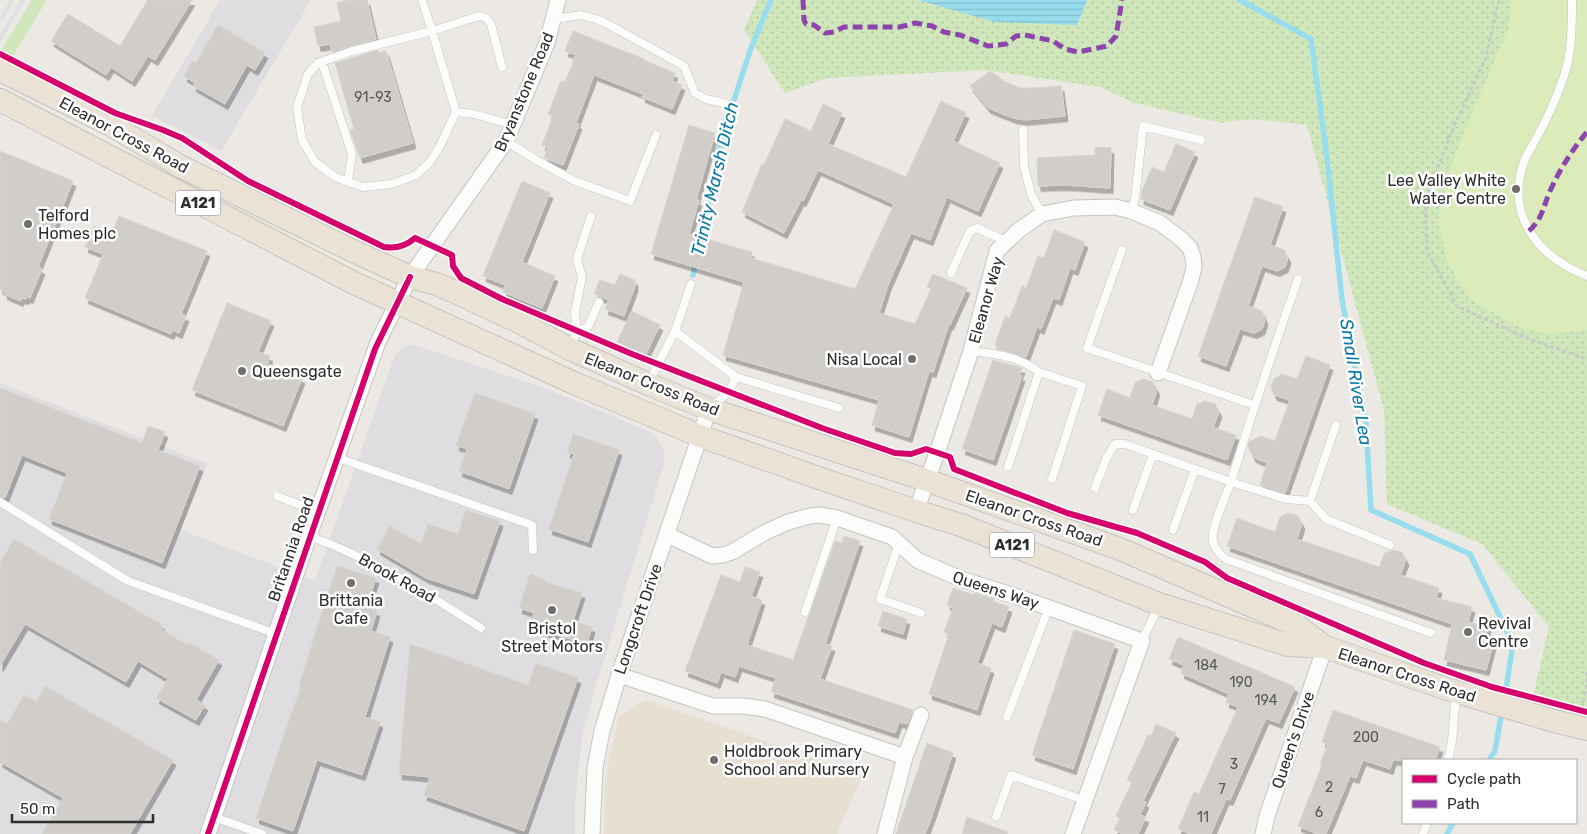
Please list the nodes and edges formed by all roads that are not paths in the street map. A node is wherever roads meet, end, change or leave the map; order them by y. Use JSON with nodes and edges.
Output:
{"nodes":[{"id":1,"x":422,"y":0,"type":"edge"},
{"id":2,"x":558,"y":0,"type":"edge"},
{"id":3,"x":1572,"y":0,"type":"edge"},
{"id":4,"x":554,"y":19,"type":"junction"},
{"id":5,"x":432,"y":31,"type":"junction"},
{"id":6,"x":322,"y":62,"type":"junction"},
{"id":7,"x":502,"y":67,"type":"dead end"},
{"id":8,"x":0,"y":70,"type":"edge"},
{"id":9,"x":0,"y":100,"type":"edge"},
{"id":10,"x":724,"y":104,"type":"dead end"},
{"id":11,"x":456,"y":112,"type":"junction"},
{"id":12,"x":513,"y":125,"type":"junction"},
{"id":13,"x":1023,"y":130,"type":"dead end"},
{"id":14,"x":656,"y":135,"type":"dead end"},
{"id":15,"x":1201,"y":140,"type":"dead end"},
{"id":16,"x":506,"y":141,"type":"junction"},
{"id":17,"x":348,"y":182,"type":"junction"},
{"id":18,"x":1131,"y":211,"type":"junction"},
{"id":19,"x":1042,"y":214,"type":"junction"},
{"id":20,"x":592,"y":216,"type":"dead end"},
{"id":21,"x":1008,"y":242,"type":"junction"},
{"id":22,"x":1122,"y":250,"type":"dead end"},
{"id":23,"x":951,"y":273,"type":"dead end"},
{"id":24,"x":1587,"y":276,"type":"edge"},
{"id":25,"x":410,"y":277,"type":"junction"},
{"id":26,"x":1298,"y":279,"type":"dead end"},
{"id":27,"x":691,"y":284,"type":"dead end"},
{"id":28,"x":397,"y":302,"type":"junction"},
{"id":29,"x":599,"y":302,"type":"dead end"},
{"id":30,"x":675,"y":331,"type":"junction"},
{"id":31,"x":573,"y":340,"type":"junction"},
{"id":32,"x":971,"y":351,"type":"junction"},
{"id":33,"x":1039,"y":372,"type":"junction"},
{"id":34,"x":1158,"y":373,"type":"junction"},
{"id":35,"x":736,"y":377,"type":"junction"},
{"id":36,"x":648,"y":384,"type":"junction"},
{"id":37,"x":1254,"y":404,"type":"junction"},
{"id":38,"x":839,"y":408,"type":"dead end"},
{"id":39,"x":709,"y":409,"type":"junction"},
{"id":40,"x":1336,"y":425,"type":"dead end"},
{"id":41,"x":700,"y":436,"type":"junction"},
{"id":42,"x":1154,"y":454,"type":"junction"},
{"id":43,"x":338,"y":458,"type":"junction"},
{"id":44,"x":1008,"y":466,"type":"dead end"},
{"id":45,"x":1195,"y":469,"type":"junction"},
{"id":46,"x":926,"y":480,"type":"junction"},
{"id":47,"x":1052,"y":480,"type":"dead end"},
{"id":48,"x":1231,"y":482,"type":"junction"},
{"id":49,"x":1095,"y":488,"type":"dead end"},
{"id":50,"x":277,"y":496,"type":"dead end"},
{"id":51,"x":1310,"y":501,"type":"junction"},
{"id":52,"x":0,"y":502,"type":"edge"},
{"id":53,"x":1133,"y":510,"type":"dead end"},
{"id":54,"x":916,"y":511,"type":"junction"},
{"id":55,"x":318,"y":512,"type":"junction"},
{"id":56,"x":836,"y":518,"type":"junction"},
{"id":57,"x":1173,"y":530,"type":"dead end"},
{"id":58,"x":668,"y":535,"type":"junction"},
{"id":59,"x":309,"y":536,"type":"junction"},
{"id":60,"x":898,"y":543,"type":"junction"},
{"id":61,"x":1390,"y":545,"type":"dead end"},
{"id":62,"x":533,"y":550,"type":"dead end"},
{"id":63,"x":1159,"y":604,"type":"junction"},
{"id":64,"x":1049,"y":607,"type":"junction"},
{"id":65,"x":805,"y":612,"type":"dead end"},
{"id":66,"x":921,"y":613,"type":"dead end"},
{"id":67,"x":481,"y":628,"type":"dead end"},
{"id":68,"x":1430,"y":633,"type":"dead end"},
{"id":69,"x":276,"y":634,"type":"junction"},
{"id":70,"x":1142,"y":641,"type":"junction"},
{"id":71,"x":1325,"y":648,"type":"junction"},
{"id":72,"x":619,"y":674,"type":"junction"},
{"id":73,"x":1458,"y":693,"type":"junction"},
{"id":74,"x":921,"y":715,"type":"dead end"},
{"id":75,"x":1007,"y":717,"type":"dead end"},
{"id":76,"x":1585,"y":717,"type":"edge"},
{"id":77,"x":905,"y":757,"type":"junction"},
{"id":78,"x":1448,"y":759,"type":"edge"},
{"id":79,"x":1084,"y":800,"type":"junction"},
{"id":80,"x":214,"y":817,"type":"junction"},
{"id":81,"x":996,"y":817,"type":"dead end"},
{"id":82,"x":208,"y":834,"type":"edge"},
{"id":83,"x":262,"y":834,"type":"edge"},
{"id":84,"x":592,"y":834,"type":"edge"},
{"id":85,"x":885,"y":834,"type":"edge"},
{"id":86,"x":1073,"y":834,"type":"edge"},
{"id":87,"x":1263,"y":834,"type":"edge"}],
"edges":[{"from":1,"to":5,"type":"lane"},
{"from":2,"to":4,"type":"street","name":"Bryanstone Road"},
{"from":3,"to":24,"type":"lane"},
{"from":4,"to":10,"type":"lane"},
{"from":4,"to":12,"type":"street","name":"Bryanstone Road"},
{"from":5,"to":6,"type":"lane"},
{"from":5,"to":7,"type":"lane"},
{"from":5,"to":11,"type":"lane"},
{"from":6,"to":17,"type":"lane"},
{"from":6,"to":17,"type":"lane"},
{"from":8,"to":25,"type":"main road","name":"Eleanor Cross Road","number":"A121"},
{"from":9,"to":28,"type":"main road","name":"Eleanor Cross Road","number":"A121"},
{"from":11,"to":12,"type":"lane"},
{"from":11,"to":17,"type":"lane"},
{"from":12,"to":16,"type":"street","name":"Bryanstone Road"},
{"from":13,"to":19,"type":"lane"},
{"from":14,"to":16,"type":"lane"},
{"from":15,"to":18,"type":"lane"},
{"from":16,"to":25,"type":"street","name":"Bryanstone Road"},
{"from":18,"to":19,"type":"street","name":"Eleanor Way"},
{"from":18,"to":34,"type":"street","name":"Eleanor Way"},
{"from":19,"to":21,"type":"street","name":"Eleanor Way"},
{"from":20,"to":31,"type":"lane"},
{"from":21,"to":23,"type":"lane"},
{"from":21,"to":32,"type":"street","name":"Eleanor Way"},
{"from":22,"to":34,"type":"lane"},
{"from":25,"to":28,"type":"street","name":"Britannia Road"},
{"from":25,"to":31,"type":"main road","name":"Eleanor Cross Road","number":"A121"},
{"from":26,"to":37,"type":"lane"},
{"from":27,"to":30,"type":"lane"},
{"from":28,"to":41,"type":"main road","name":"Eleanor Cross Road","number":"A121"},
{"from":28,"to":43,"type":"street","name":"Britannia Road"},
{"from":29,"to":31,"type":"lane"},
{"from":30,"to":35,"type":"lane"},
{"from":30,"to":36,"type":"lane"},
{"from":31,"to":36,"type":"main road","name":"Eleanor Cross Road","number":"A121"},
{"from":32,"to":33,"type":"lane"},
{"from":32,"to":46,"type":"street","name":"Eleanor Way"},
{"from":33,"to":44,"type":"lane"},
{"from":33,"to":47,"type":"lane"},
{"from":34,"to":37,"type":"lane"},
{"from":35,"to":38,"type":"lane"},
{"from":35,"to":39,"type":"lane"},
{"from":36,"to":39,"type":"main road","name":"Eleanor Cross Road","number":"A121"},
{"from":37,"to":48,"type":"lane"},
{"from":39,"to":41,"type":"street","name":"Longcroft Drive"},
{"from":39,"to":46,"type":"main road","name":"Eleanor Cross Road","number":"A121"},
{"from":40,"to":51,"type":"lane"},
{"from":41,"to":54,"type":"main road","name":"Eleanor Cross Road","number":"A121"},
{"from":41,"to":58,"type":"street","name":"Longcroft Drive"},
{"from":42,"to":45,"type":"lane"},
{"from":42,"to":49,"type":"lane"},
{"from":42,"to":53,"type":"lane"},
{"from":43,"to":55,"type":"street","name":"Britannia Road"},
{"from":43,"to":62,"type":"lane"},
{"from":45,"to":48,"type":"lane"},
{"from":45,"to":57,"type":"lane"},
{"from":46,"to":54,"type":"street","name":"Eleanor Way"},
{"from":46,"to":71,"type":"main road","name":"Eleanor Cross Road","number":"A121"},
{"from":48,"to":51,"type":"lane"},
{"from":48,"to":68,"type":"lane"},
{"from":50,"to":55,"type":"lane"},
{"from":51,"to":61,"type":"lane"},
{"from":52,"to":69,"type":"lane"},
{"from":54,"to":63,"type":"main road","name":"Eleanor Cross Road","number":"A121"},
{"from":55,"to":59,"type":"street","name":"Britannia Road"},
{"from":56,"to":58,"type":"street","name":"Queens Way"},
{"from":56,"to":60,"type":"street","name":"Queens Way"},
{"from":56,"to":65,"type":"lane"},
{"from":58,"to":72,"type":"street","name":"Longcroft Drive"},
{"from":59,"to":67,"type":"lane","name":"Brook Road"},
{"from":59,"to":69,"type":"street","name":"Britannia Road"},
{"from":60,"to":64,"type":"street","name":"Queens Way"},
{"from":60,"to":66,"type":"lane"},
{"from":63,"to":70,"type":"lane"},
{"from":63,"to":71,"type":"main road","name":"Eleanor Cross Road","number":"A121"},
{"from":64,"to":70,"type":"street","name":"Queens Way"},
{"from":64,"to":75,"type":"lane"},
{"from":69,"to":80,"type":"street","name":"Britannia Road"},
{"from":70,"to":79,"type":"street"},
{"from":71,"to":73,"type":"main road","name":"Eleanor Cross Road","number":"A121"},
{"from":71,"to":87,"type":"street","name":"Queen's Drive"},
{"from":72,"to":77,"type":"street"},
{"from":72,"to":84,"type":"street","name":"Longcroft Drive"},
{"from":73,"to":76,"type":"main road","name":"Eleanor Cross Road","number":"A121"},
{"from":73,"to":78,"type":"lane"},
{"from":74,"to":77,"type":"street"},
{"from":77,"to":85,"type":"street"},
{"from":79,"to":81,"type":"lane"},
{"from":79,"to":86,"type":"street"},
{"from":80,"to":82,"type":"street","name":"Britannia Road"},
{"from":80,"to":83,"type":"lane"}]}
